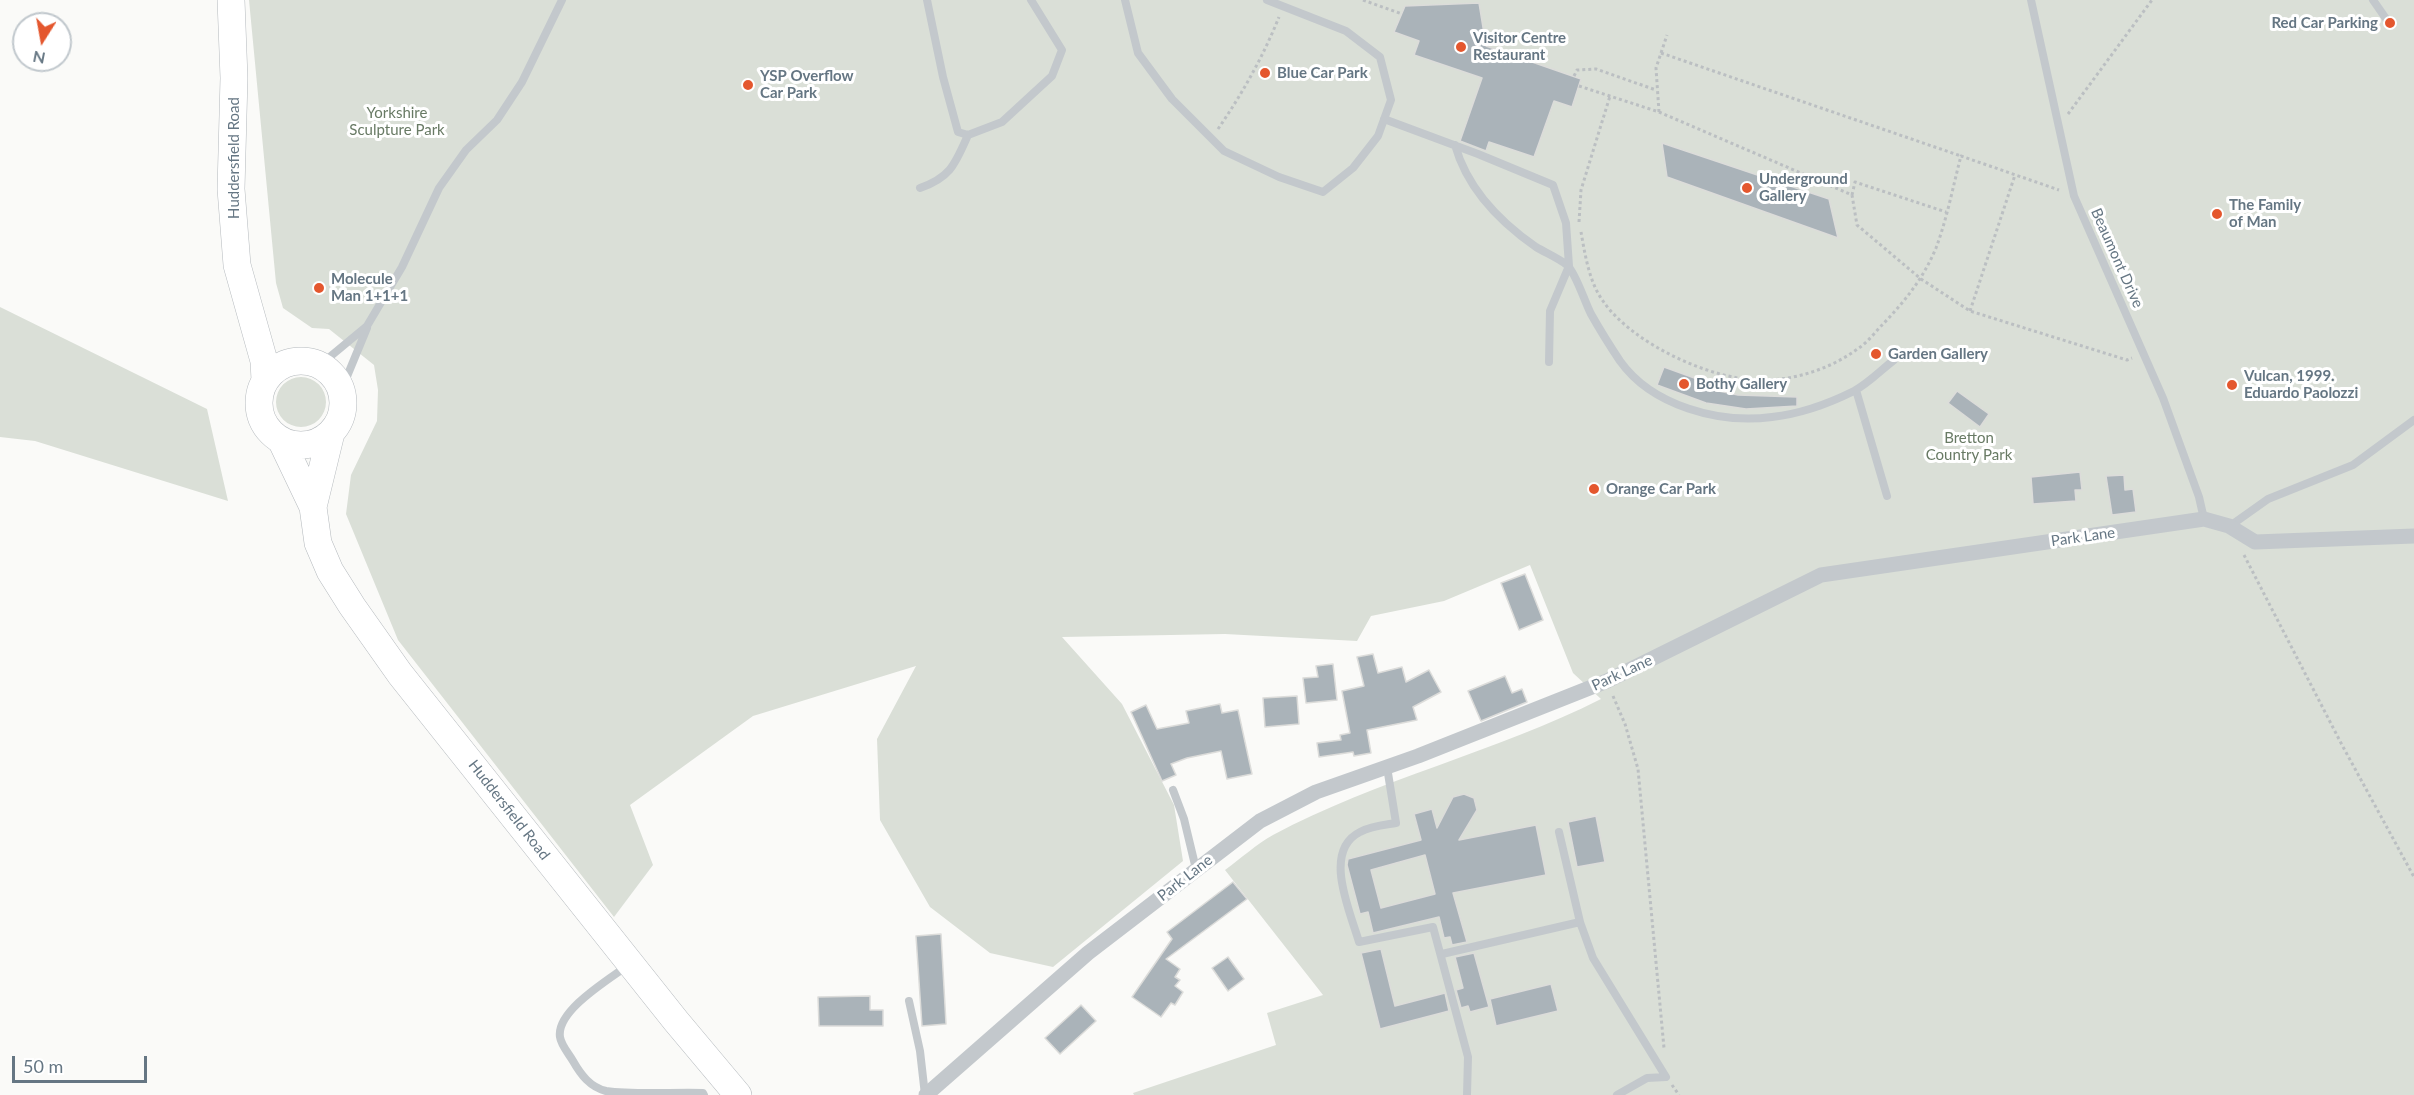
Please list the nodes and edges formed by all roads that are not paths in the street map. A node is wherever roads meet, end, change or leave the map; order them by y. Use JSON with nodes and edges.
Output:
{"nodes":[{"id":1,"x":231,"y":0,"type":"edge"},
{"id":2,"x":562,"y":0,"type":"edge"},
{"id":3,"x":927,"y":0,"type":"edge"},
{"id":4,"x":1031,"y":0,"type":"edge"},
{"id":5,"x":1125,"y":0,"type":"edge"},
{"id":6,"x":1267,"y":0,"type":"edge"},
{"id":7,"x":2031,"y":0,"type":"edge"},
{"id":8,"x":2373,"y":0,"type":"edge"},
{"id":9,"x":2389,"y":23,"type":"dead end"},
{"id":10,"x":1384,"y":119,"type":"junction"},
{"id":11,"x":968,"y":135,"type":"junction"},
{"id":12,"x":1455,"y":145,"type":"junction"},
{"id":13,"x":920,"y":188,"type":"dead end"},
{"id":14,"x":1569,"y":266,"type":"junction"},
{"id":15,"x":252,"y":314,"type":"junction"},
{"id":16,"x":368,"y":326,"type":"junction"},
{"id":17,"x":1894,"y":360,"type":"dead end"},
{"id":18,"x":1549,"y":362,"type":"dead end"},
{"id":19,"x":316,"y":363,"type":"junction"},
{"id":20,"x":266,"y":380,"type":"junction"},
{"id":21,"x":1856,"y":390,"type":"junction"},
{"id":22,"x":341,"y":391,"type":"junction"},
{"id":23,"x":2414,"y":420,"type":"edge"},
{"id":24,"x":331,"y":433,"type":"junction"},
{"id":25,"x":281,"y":440,"type":"junction"},
{"id":26,"x":1887,"y":496,"type":"dead end"},
{"id":27,"x":312,"y":507,"type":"junction"},
{"id":28,"x":2204,"y":519,"type":"junction"},
{"id":29,"x":2229,"y":526,"type":"junction"},
{"id":30,"x":2414,"y":536,"type":"edge"},
{"id":31,"x":1387,"y":767,"type":"junction"},
{"id":32,"x":1173,"y":790,"type":"dead end"},
{"id":33,"x":1559,"y":832,"type":"dead end"},
{"id":34,"x":1196,"y":869,"type":"junction"},
{"id":35,"x":1580,"y":922,"type":"junction"},
{"id":36,"x":1442,"y":954,"type":"junction"},
{"id":37,"x":630,"y":963,"type":"junction"},
{"id":38,"x":909,"y":1001,"type":"dead end"},
{"id":39,"x":704,"y":1095,"type":"edge"},
{"id":40,"x":738,"y":1095,"type":"edge"},
{"id":41,"x":926,"y":1095,"type":"edge"},
{"id":42,"x":1467,"y":1095,"type":"edge"},
{"id":43,"x":1617,"y":1095,"type":"edge"}],
"edges":[{"from":1,"to":15,"type":"highway","name":"Huddersfield Road"},
{"from":2,"to":16,"type":"lane"},
{"from":3,"to":11,"type":"lane"},
{"from":4,"to":11,"type":"lane"},
{"from":5,"to":10,"type":"lane"},
{"from":6,"to":10,"type":"lane"},
{"from":7,"to":28,"type":"lane","name":"Beaumont Drive"},
{"from":8,"to":9,"type":"lane"},
{"from":10,"to":12,"type":"lane"},
{"from":11,"to":13,"type":"lane"},
{"from":12,"to":14,"type":"lane"},
{"from":12,"to":14,"type":"lane"},
{"from":14,"to":18,"type":"lane"},
{"from":14,"to":21,"type":"lane"},
{"from":15,"to":19,"type":"highway","name":"Huddersfield Road"},
{"from":15,"to":20,"type":"highway","name":"Huddersfield Road"},
{"from":16,"to":19,"type":"lane"},
{"from":16,"to":22,"type":"lane"},
{"from":17,"to":21,"type":"lane"},
{"from":19,"to":20,"type":"highway"},
{"from":19,"to":22,"type":"highway","name":"Huddersfield Road"},
{"from":20,"to":25,"type":"highway","name":"Huddersfield Road"},
{"from":21,"to":26,"type":"lane"},
{"from":22,"to":24,"type":"highway","name":"Huddersfield Road"},
{"from":23,"to":29,"type":"lane"},
{"from":24,"to":25,"type":"highway"},
{"from":24,"to":27,"type":"highway","name":"Huddersfield Road"},
{"from":25,"to":27,"type":"highway","name":"Huddersfield Road"},
{"from":27,"to":37,"type":"highway","name":"Huddersfield Road"},
{"from":28,"to":29,"type":"street","name":"Park Lane"},
{"from":28,"to":31,"type":"street","name":"Park Lane"},
{"from":29,"to":30,"type":"street","name":"Park Lane"},
{"from":31,"to":34,"type":"street","name":"Park Lane"},
{"from":31,"to":36,"type":"lane"},
{"from":32,"to":34,"type":"lane"},
{"from":33,"to":35,"type":"lane"},
{"from":34,"to":41,"type":"street","name":"Park Lane"},
{"from":35,"to":36,"type":"lane"},
{"from":35,"to":43,"type":"lane"},
{"from":36,"to":42,"type":"lane"},
{"from":37,"to":39,"type":"lane"},
{"from":37,"to":40,"type":"highway","name":"Huddersfield Road"},
{"from":38,"to":41,"type":"lane"}]}
